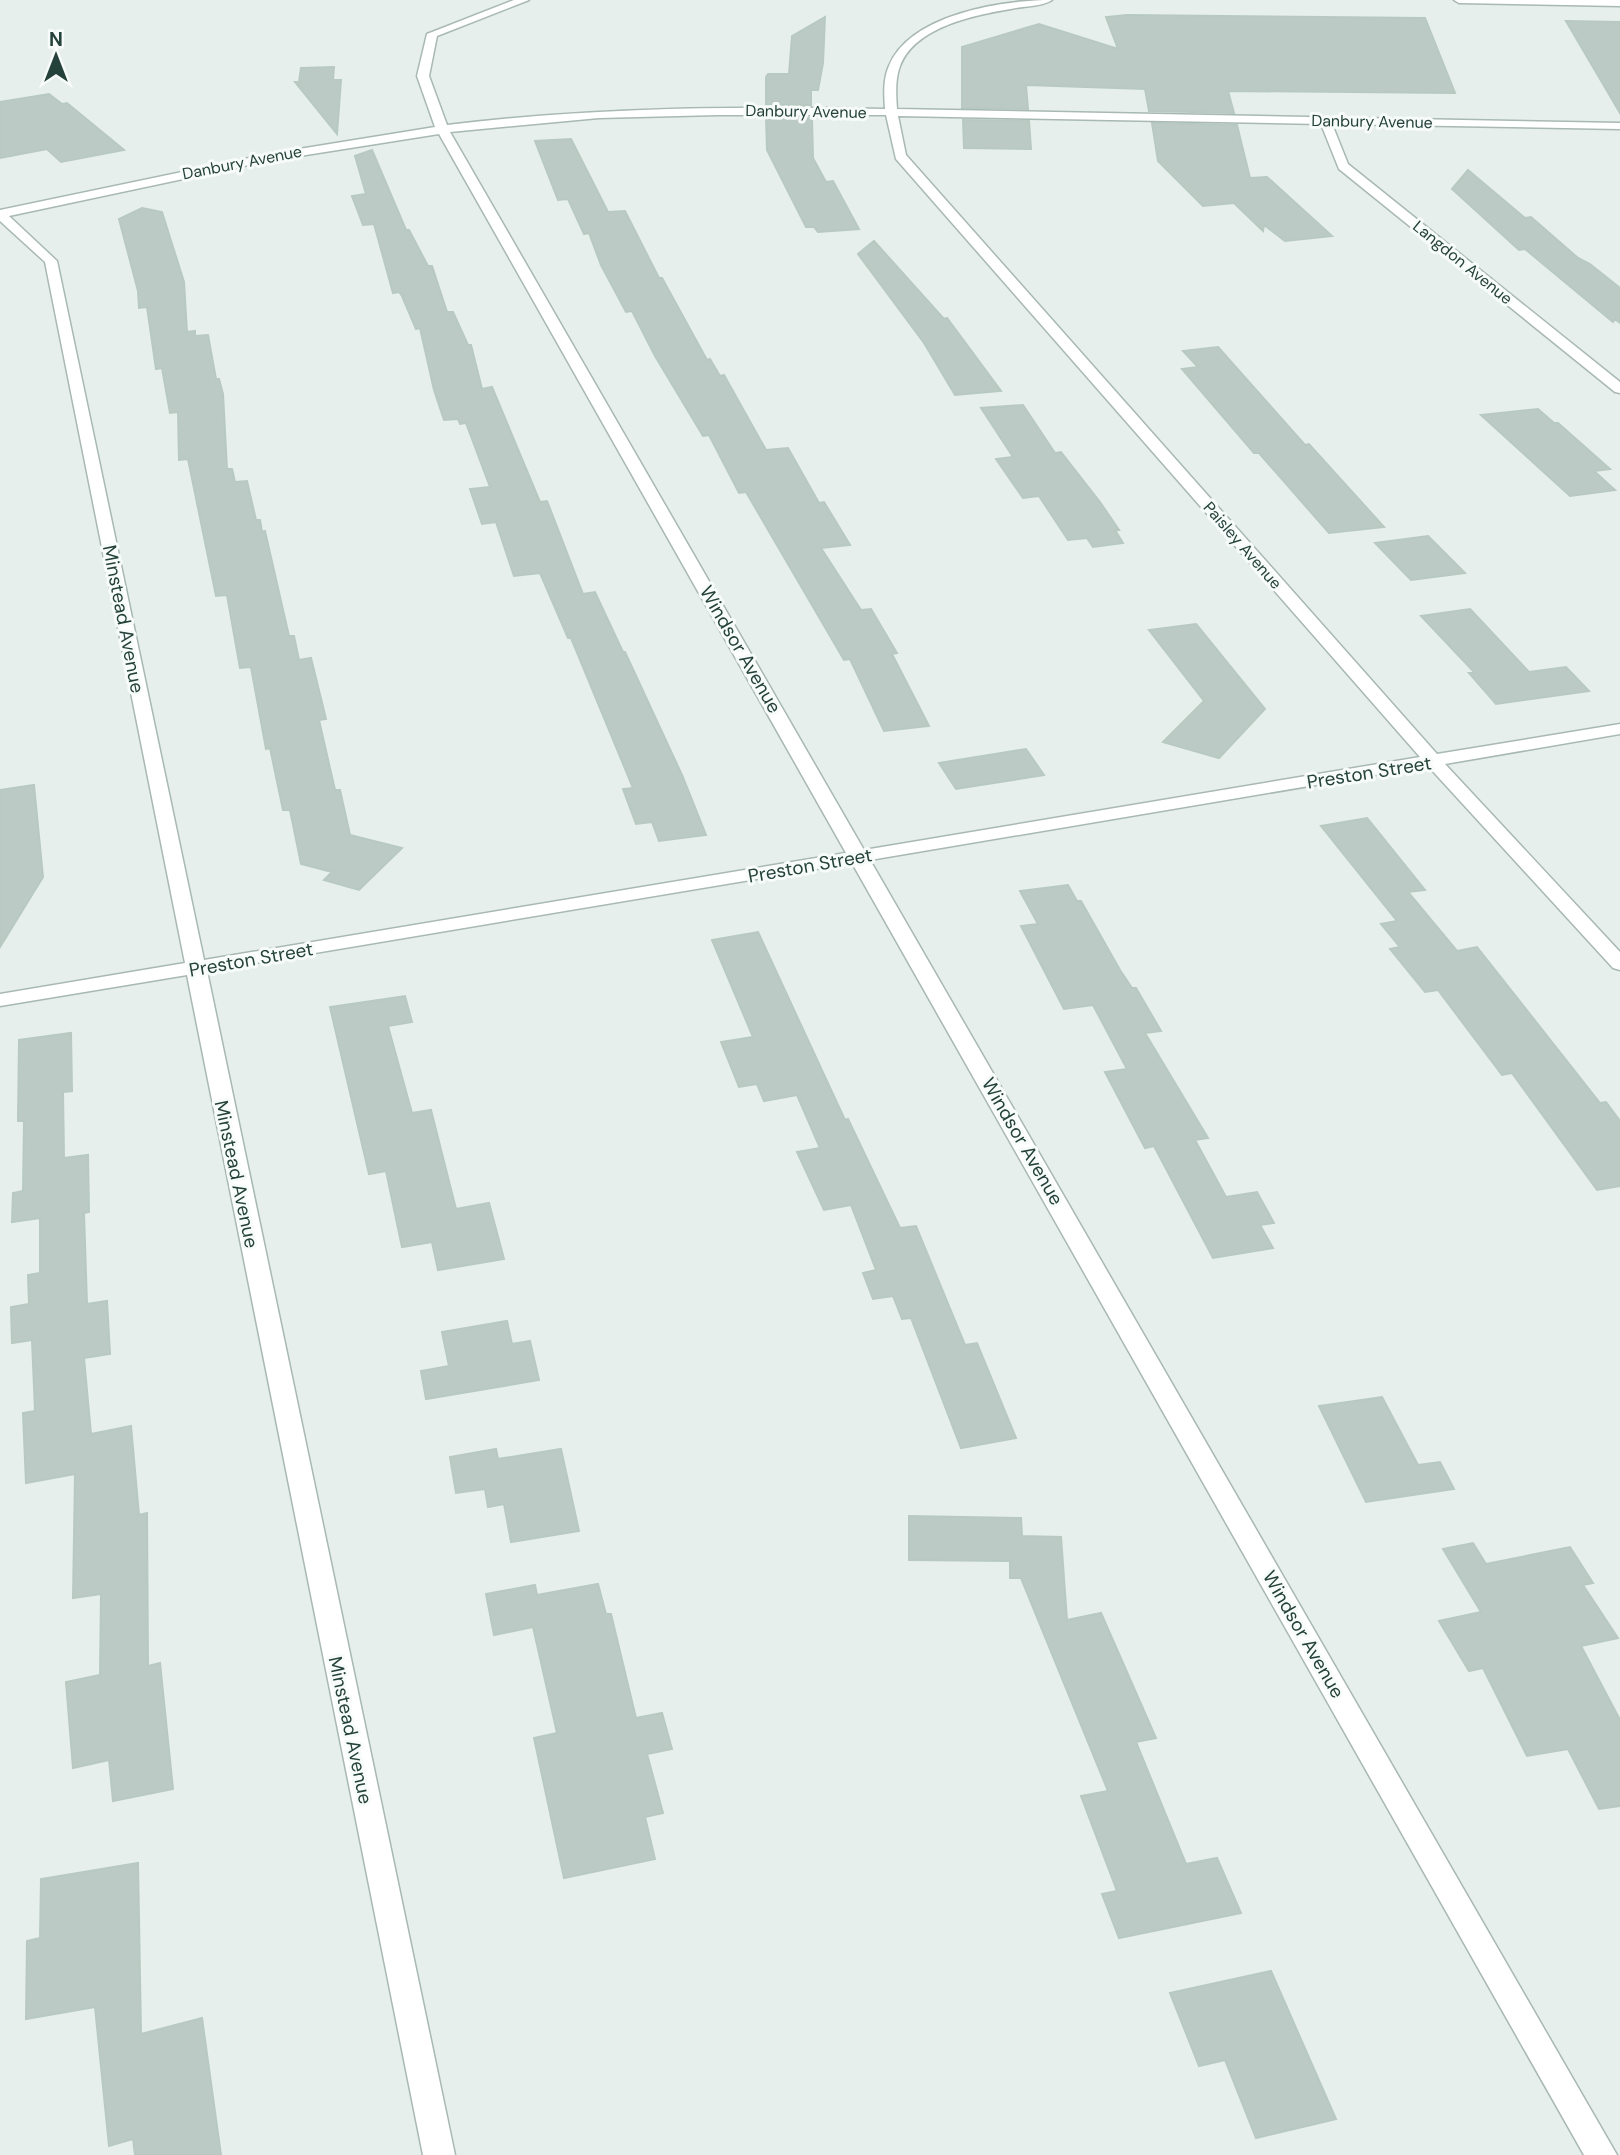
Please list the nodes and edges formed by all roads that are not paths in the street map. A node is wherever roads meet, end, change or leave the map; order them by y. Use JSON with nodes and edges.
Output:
{"nodes":[{"id":1,"x":524,"y":0,"type":"edge"},
{"id":2,"x":1047,"y":0,"type":"edge"},
{"id":3,"x":1459,"y":0,"type":"edge"},
{"id":4,"x":1620,"y":3,"type":"edge"},
{"id":5,"x":891,"y":112,"type":"junction"},
{"id":6,"x":1325,"y":120,"type":"junction"},
{"id":7,"x":1620,"y":126,"type":"edge"},
{"id":8,"x":442,"y":129,"type":"junction"},
{"id":9,"x":0,"y":214,"type":"edge"},
{"id":10,"x":1620,"y":389,"type":"edge"},
{"id":11,"x":1620,"y":729,"type":"edge"},
{"id":12,"x":1433,"y":761,"type":"junction"},
{"id":13,"x":860,"y":856,"type":"junction"},
{"id":14,"x":1620,"y":964,"type":"edge"},
{"id":15,"x":194,"y":968,"type":"junction"},
{"id":16,"x":0,"y":1000,"type":"edge"},
{"id":17,"x":439,"y":2155,"type":"edge"},
{"id":18,"x":1601,"y":2155,"type":"edge"}],
"edges":[{"from":1,"to":8,"type":"street","name":"Windsor Avenue"},
{"from":2,"to":5,"type":"street","name":"Paisley Avenue"},
{"from":3,"to":4,"type":"street"},
{"from":5,"to":6,"type":"street","name":"Danbury Avenue"},
{"from":5,"to":8,"type":"street","name":"Danbury Avenue"},
{"from":5,"to":12,"type":"street","name":"Paisley Avenue"},
{"from":6,"to":7,"type":"street","name":"Danbury Avenue"},
{"from":6,"to":10,"type":"street","name":"Langdon Avenue"},
{"from":8,"to":9,"type":"street","name":"Danbury Avenue"},
{"from":8,"to":13,"type":"street","name":"Windsor Avenue"},
{"from":9,"to":15,"type":"street","name":"Minstead Avenue"},
{"from":11,"to":12,"type":"street","name":"Preston Street"},
{"from":12,"to":13,"type":"street","name":"Preston Street"},
{"from":12,"to":14,"type":"street","name":"Paisley Avenue"},
{"from":13,"to":15,"type":"street","name":"Preston Street"},
{"from":13,"to":18,"type":"street","name":"Windsor Avenue"},
{"from":15,"to":16,"type":"street","name":"Preston Street"},
{"from":15,"to":17,"type":"street","name":"Minstead Avenue"}]}
